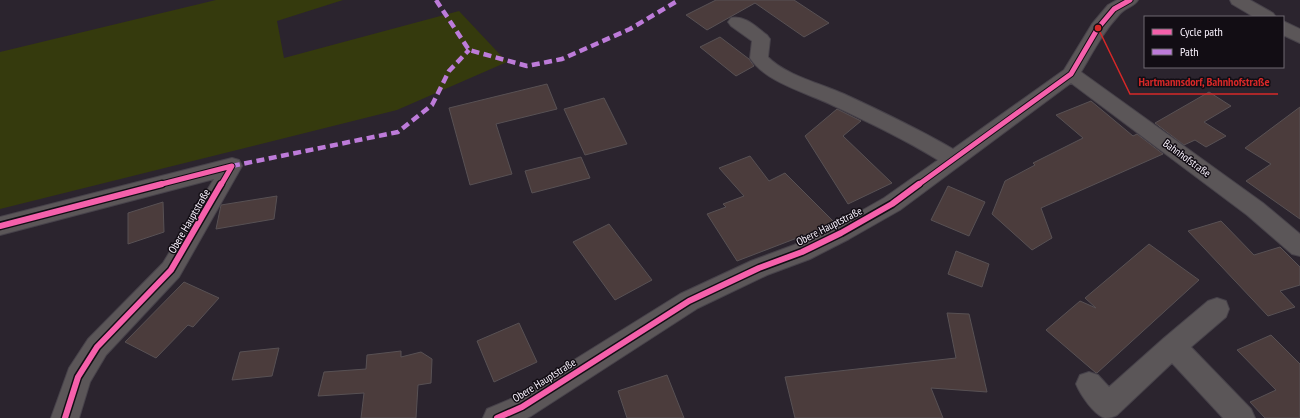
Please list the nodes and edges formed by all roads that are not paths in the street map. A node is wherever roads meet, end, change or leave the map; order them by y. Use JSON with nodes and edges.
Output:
{"nodes":[{"id":1,"x":1238,"y":0,"type":"edge"},
{"id":2,"x":1118,"y":2,"type":"edge"},
{"id":3,"x":1265,"y":16,"type":"edge"},
{"id":4,"x":737,"y":22,"type":"dead end"},
{"id":5,"x":1284,"y":28,"type":"edge"},
{"id":6,"x":1300,"y":37,"type":"edge"},
{"id":7,"x":1071,"y":74,"type":"junction"},
{"id":8,"x":953,"y":159,"type":"junction"},
{"id":9,"x":0,"y":226,"type":"edge"},
{"id":10,"x":1300,"y":247,"type":"edge"},
{"id":11,"x":1217,"y":309,"type":"dead end"},
{"id":12,"x":1173,"y":346,"type":"junction"},
{"id":13,"x":1089,"y":384,"type":"dead end"},
{"id":14,"x":65,"y":418,"type":"edge"},
{"id":15,"x":497,"y":418,"type":"edge"},
{"id":16,"x":1240,"y":418,"type":"edge"}],
"edges":[{"from":1,"to":3,"type":"street"},
{"from":2,"to":7,"type":"street","name":"Obere Hauptstraße"},
{"from":4,"to":8,"type":"street"},
{"from":5,"to":6,"type":"street"},
{"from":7,"to":8,"type":"street","name":"Obere Hauptstraße"},
{"from":7,"to":10,"type":"street","name":"Bahnhofstraße"},
{"from":8,"to":15,"type":"street","name":"Obere Hauptstraße"},
{"from":9,"to":14,"type":"street","name":"Obere Hauptstraße"},
{"from":11,"to":12,"type":"street"},
{"from":12,"to":13,"type":"street"},
{"from":12,"to":16,"type":"street"}]}
